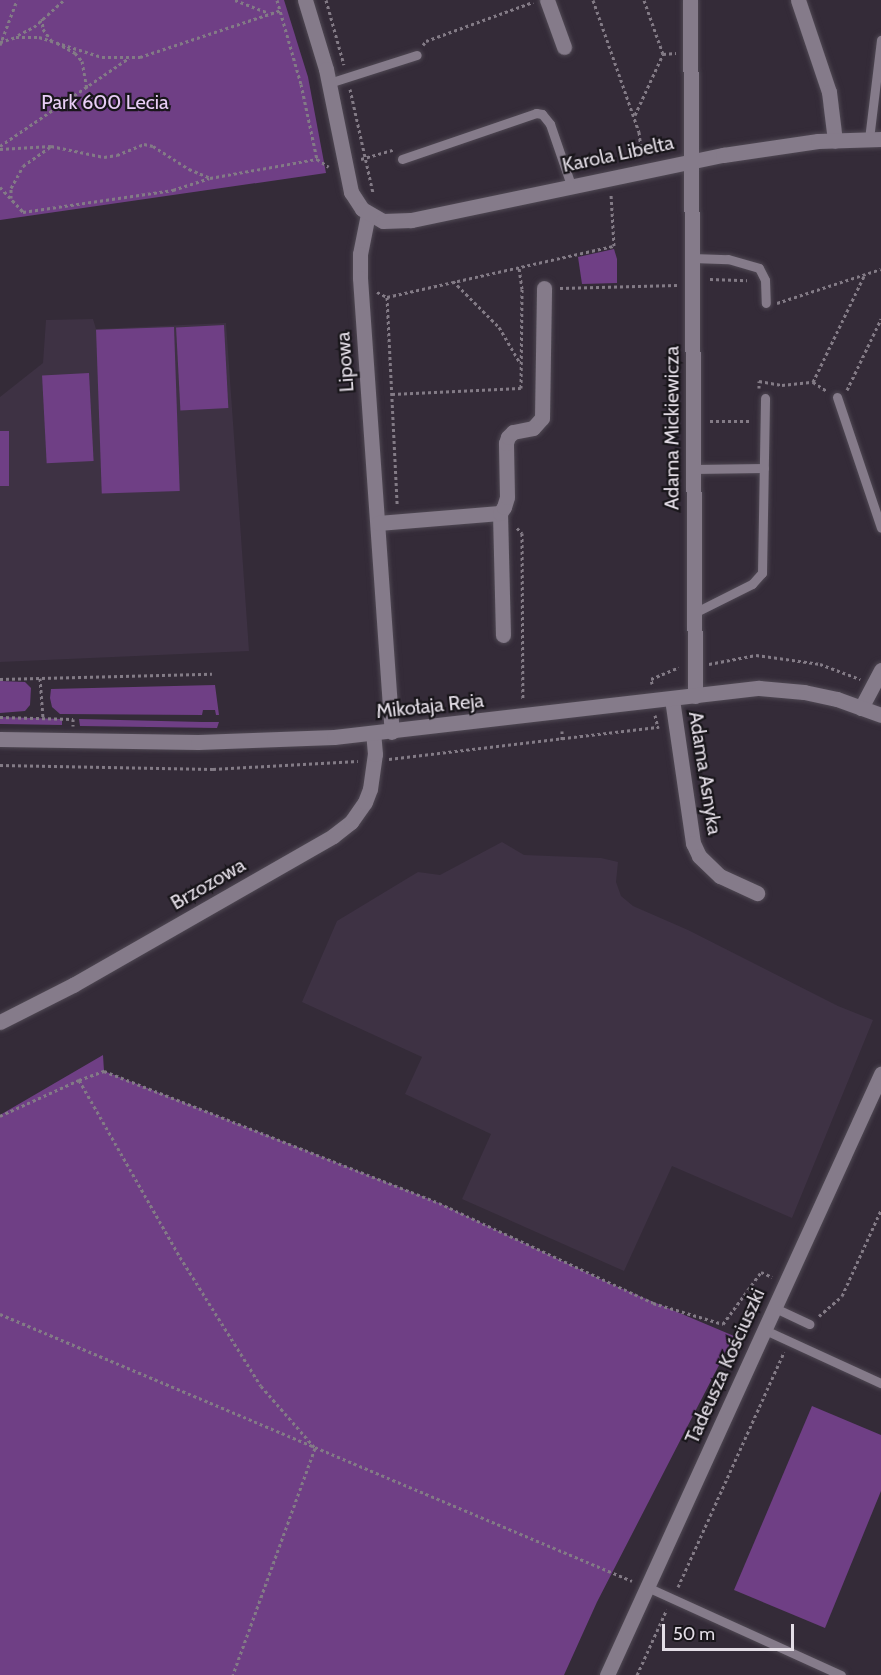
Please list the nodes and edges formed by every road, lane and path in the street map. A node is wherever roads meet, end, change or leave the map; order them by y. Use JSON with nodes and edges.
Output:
{"nodes":[{"id":1,"x":17,"y":0,"type":"edge"},
{"id":2,"x":64,"y":0,"type":"edge"},
{"id":3,"x":235,"y":0,"type":"edge"},
{"id":4,"x":277,"y":0,"type":"edge"},
{"id":5,"x":307,"y":0,"type":"edge"},
{"id":6,"x":326,"y":0,"type":"edge"},
{"id":7,"x":540,"y":0,"type":"edge"},
{"id":8,"x":548,"y":0,"type":"edge"},
{"id":9,"x":593,"y":0,"type":"edge"},
{"id":10,"x":644,"y":0,"type":"edge"},
{"id":11,"x":690,"y":0,"type":"edge"},
{"id":12,"x":798,"y":0,"type":"edge"},
{"id":13,"x":281,"y":10,"type":"junction"},
{"id":14,"x":270,"y":13,"type":"junction"},
{"id":15,"x":42,"y":18,"type":"junction"},
{"id":16,"x":16,"y":37,"type":"junction"},
{"id":17,"x":50,"y":40,"type":"junction"},
{"id":18,"x":881,"y":40,"type":"edge"},
{"id":19,"x":0,"y":43,"type":"edge"},
{"id":20,"x":564,"y":47,"type":"dead end"},
{"id":21,"x":417,"y":55,"type":"joint"},
{"id":22,"x":130,"y":57,"type":"junction"},
{"id":23,"x":347,"y":77,"type":"junction"},
{"id":24,"x":329,"y":83,"type":"junction"},
{"id":25,"x":87,"y":89,"type":"junction"},
{"id":26,"x":634,"y":117,"type":"junction"},
{"id":27,"x":875,"y":139,"type":"edge"},
{"id":28,"x":835,"y":141,"type":"junction"},
{"id":29,"x":51,"y":146,"type":"junction"},
{"id":30,"x":0,"y":147,"type":"edge"},
{"id":31,"x":367,"y":158,"type":"junction"},
{"id":32,"x":317,"y":159,"type":"junction"},
{"id":33,"x":402,"y":159,"type":"joint"},
{"id":34,"x":691,"y":160,"type":"junction"},
{"id":35,"x":346,"y":163,"type":"junction"},
{"id":36,"x":642,"y":170,"type":"junction"},
{"id":37,"x":610,"y":177,"type":"junction"},
{"id":38,"x":210,"y":178,"type":"junction"},
{"id":39,"x":571,"y":185,"type":"junction"},
{"id":40,"x":0,"y":187,"type":"edge"},
{"id":41,"x":373,"y":196,"type":"dead end"},
{"id":42,"x":11,"y":200,"type":"junction"},
{"id":43,"x":368,"y":214,"type":"junction"},
{"id":44,"x":692,"y":258,"type":"junction"},
{"id":45,"x":519,"y":266,"type":"junction"},
{"id":46,"x":881,"y":269,"type":"edge"},
{"id":47,"x":866,"y":274,"type":"junction"},
{"id":48,"x":360,"y":278,"type":"junction"},
{"id":49,"x":710,"y":279,"type":"dead end"},
{"id":50,"x":453,"y":280,"type":"junction"},
{"id":51,"x":765,"y":280,"type":"junction"},
{"id":52,"x":692,"y":285,"type":"junction"},
{"id":53,"x":522,"y":288,"type":"junction"},
{"id":54,"x":544,"y":288,"type":"junction"},
{"id":55,"x":387,"y":297,"type":"junction"},
{"id":56,"x":766,"y":303,"type":"joint"},
{"id":57,"x":881,"y":319,"type":"edge"},
{"id":58,"x":521,"y":365,"type":"junction"},
{"id":59,"x":813,"y":382,"type":"junction"},
{"id":60,"x":392,"y":394,"type":"junction"},
{"id":61,"x":837,"y":395,"type":"junction"},
{"id":62,"x":762,"y":397,"type":"joint"},
{"id":63,"x":710,"y":421,"type":"dead end"},
{"id":64,"x":759,"y":421,"type":"dead end"},
{"id":65,"x":764,"y":468,"type":"junction"},
{"id":66,"x":693,"y":470,"type":"junction"},
{"id":67,"x":500,"y":513,"type":"junction"},
{"id":68,"x":398,"y":521,"type":"junction"},
{"id":69,"x":378,"y":523,"type":"junction"},
{"id":70,"x":881,"y":528,"type":"edge"},
{"id":71,"x":694,"y":613,"type":"junction"},
{"id":72,"x":502,"y":635,"type":"dead end"},
{"id":73,"x":881,"y":670,"type":"edge"},
{"id":74,"x":212,"y":674,"type":"dead end"},
{"id":75,"x":40,"y":678,"type":"junction"},
{"id":76,"x":0,"y":679,"type":"edge"},
{"id":77,"x":695,"y":696,"type":"junction"},
{"id":78,"x":672,"y":699,"type":"junction"},
{"id":79,"x":861,"y":708,"type":"junction"},
{"id":80,"x":881,"y":715,"type":"edge"},
{"id":81,"x":524,"y":716,"type":"junction"},
{"id":82,"x":43,"y":718,"type":"dead end"},
{"id":83,"x":881,"y":720,"type":"edge"},
{"id":84,"x":676,"y":725,"type":"junction"},
{"id":85,"x":392,"y":732,"type":"junction"},
{"id":86,"x":562,"y":732,"type":"dead end"},
{"id":87,"x":373,"y":734,"type":"junction"},
{"id":88,"x":0,"y":739,"type":"edge"},
{"id":89,"x":562,"y":740,"type":"junction"},
{"id":90,"x":375,"y":760,"type":"junction"},
{"id":91,"x":0,"y":765,"type":"edge"},
{"id":92,"x":757,"y":893,"type":"dead end"},
{"id":93,"x":0,"y":1022,"type":"edge"},
{"id":94,"x":881,"y":1074,"type":"edge"},
{"id":95,"x":79,"y":1080,"type":"junction"},
{"id":96,"x":0,"y":1116,"type":"edge"},
{"id":97,"x":881,"y":1210,"type":"edge"},
{"id":98,"x":786,"y":1284,"type":"junction"},
{"id":99,"x":775,"y":1308,"type":"junction"},
{"id":100,"x":0,"y":1314,"type":"edge"},
{"id":101,"x":810,"y":1323,"type":"joint"},
{"id":102,"x":765,"y":1329,"type":"junction"},
{"id":103,"x":790,"y":1341,"type":"junction"},
{"id":104,"x":881,"y":1383,"type":"edge"},
{"id":105,"x":315,"y":1449,"type":"junction"},
{"id":106,"x":647,"y":1587,"type":"junction"},
{"id":107,"x":672,"y":1598,"type":"junction"},
{"id":108,"x":233,"y":1675,"type":"edge"},
{"id":109,"x":607,"y":1675,"type":"edge"},
{"id":110,"x":637,"y":1675,"type":"edge"},
{"id":111,"x":841,"y":1675,"type":"edge"}],
"edges":[{"from":1,"to":19,"type":"path"},
{"from":2,"to":15,"type":"path"},
{"from":3,"to":14,"type":"path"},
{"from":4,"to":13,"type":"path"},
{"from":5,"to":24,"type":"street"},
{"from":6,"to":23,"type":"path"},
{"from":7,"to":21,"type":"path"},
{"from":8,"to":20,"type":"street"},
{"from":9,"to":26,"type":"path"},
{"from":10,"to":26,"type":"path"},
{"from":11,"to":34,"type":"street","name":"Adama Mickiewicza"},
{"from":12,"to":28,"type":"street"},
{"from":13,"to":14,"type":"path"},
{"from":13,"to":32,"type":"path"},
{"from":14,"to":22,"type":"path"},
{"from":15,"to":16,"type":"path"},
{"from":15,"to":17,"type":"path"},
{"from":16,"to":17,"type":"path"},
{"from":16,"to":19,"type":"path"},
{"from":17,"to":22,"type":"path"},
{"from":17,"to":25,"type":"path"},
{"from":18,"to":27,"type":"lane"},
{"from":21,"to":23,"type":"lane"},
{"from":22,"to":25,"type":"path"},
{"from":23,"to":24,"type":"lane"},
{"from":23,"to":31,"type":"path"},
{"from":24,"to":35,"type":"street"},
{"from":25,"to":30,"type":"path"},
{"from":26,"to":36,"type":"path"},
{"from":27,"to":28,"type":"street","name":"Karola Libelta"},
{"from":28,"to":34,"type":"street","name":"Karola Libelta"},
{"from":29,"to":30,"type":"path"},
{"from":29,"to":38,"type":"path"},
{"from":29,"to":42,"type":"path"},
{"from":31,"to":33,"type":"path"},
{"from":31,"to":35,"type":"path"},
{"from":31,"to":41,"type":"path"},
{"from":32,"to":35,"type":"path"},
{"from":32,"to":38,"type":"path"},
{"from":33,"to":39,"type":"lane"},
{"from":34,"to":36,"type":"street","name":"Karola Libelta"},
{"from":34,"to":44,"type":"street","name":"Adama Mickiewicza"},
{"from":35,"to":43,"type":"street"},
{"from":36,"to":37,"type":"street","name":"Karola Libelta"},
{"from":37,"to":39,"type":"street","name":"Karola Libelta"},
{"from":37,"to":45,"type":"path"},
{"from":38,"to":42,"type":"path"},
{"from":39,"to":43,"type":"street","name":"Karola Libelta"},
{"from":40,"to":42,"type":"path"},
{"from":43,"to":48,"type":"street","name":"Lipowa"},
{"from":44,"to":51,"type":"lane"},
{"from":44,"to":52,"type":"street","name":"Adama Mickiewicza"},
{"from":45,"to":50,"type":"path"},
{"from":45,"to":53,"type":"path"},
{"from":46,"to":47,"type":"path"},
{"from":47,"to":56,"type":"path"},
{"from":47,"to":59,"type":"path"},
{"from":48,"to":55,"type":"path"},
{"from":48,"to":69,"type":"street","name":"Lipowa"},
{"from":49,"to":51,"type":"path"},
{"from":50,"to":55,"type":"path"},
{"from":50,"to":58,"type":"path"},
{"from":51,"to":56,"type":"lane"},
{"from":52,"to":54,"type":"path"},
{"from":52,"to":66,"type":"street","name":"Adama Mickiewicza"},
{"from":53,"to":54,"type":"path"},
{"from":53,"to":58,"type":"path"},
{"from":54,"to":67,"type":"street"},
{"from":55,"to":60,"type":"path"},
{"from":57,"to":61,"type":"path"},
{"from":58,"to":60,"type":"path"},
{"from":59,"to":61,"type":"path"},
{"from":59,"to":62,"type":"path"},
{"from":60,"to":68,"type":"path"},
{"from":61,"to":70,"type":"lane"},
{"from":62,"to":65,"type":"lane"},
{"from":63,"to":64,"type":"path"},
{"from":65,"to":66,"type":"lane"},
{"from":65,"to":71,"type":"lane"},
{"from":66,"to":71,"type":"street","name":"Adama Mickiewicza"},
{"from":67,"to":68,"type":"street"},
{"from":67,"to":72,"type":"street"},
{"from":67,"to":81,"type":"path"},
{"from":68,"to":69,"type":"street"},
{"from":69,"to":85,"type":"street","name":"Lipowa"},
{"from":71,"to":77,"type":"street","name":"Adama Mickiewicza"},
{"from":73,"to":79,"type":"street"},
{"from":74,"to":75,"type":"path"},
{"from":75,"to":76,"type":"path"},
{"from":75,"to":82,"type":"path"},
{"from":77,"to":78,"type":"street","name":"Mikołaja Reja"},
{"from":77,"to":79,"type":"street","name":"Mikołaja Reja"},
{"from":78,"to":81,"type":"street","name":"Mikołaja Reja"},
{"from":78,"to":84,"type":"street","name":"Adama Asnyka"},
{"from":79,"to":80,"type":"street","name":"Mikołaja Reja"},
{"from":79,"to":83,"type":"street","name":"Mikołaja Reja"},
{"from":81,"to":85,"type":"street","name":"Mikołaja Reja"},
{"from":84,"to":89,"type":"path"},
{"from":84,"to":92,"type":"street","name":"Adama Asnyka"},
{"from":85,"to":87,"type":"street","name":"Mikołaja Reja"},
{"from":86,"to":89,"type":"path"},
{"from":87,"to":88,"type":"street","name":"Mikołaja Reja"},
{"from":87,"to":90,"type":"street","name":"Brzozowa"},
{"from":89,"to":90,"type":"path"},
{"from":90,"to":91,"type":"path"},
{"from":90,"to":93,"type":"street","name":"Brzozowa"},
{"from":94,"to":98,"type":"street","name":"Tadeusza Kościuszki"},
{"from":95,"to":96,"type":"path"},
{"from":95,"to":98,"type":"path"},
{"from":95,"to":105,"type":"path"},
{"from":97,"to":101,"type":"path"},
{"from":98,"to":99,"type":"street","name":"Tadeusza Kościuszki"},
{"from":99,"to":101,"type":"lane"},
{"from":99,"to":102,"type":"street","name":"Tadeusza Kościuszki"},
{"from":100,"to":105,"type":"path"},
{"from":102,"to":103,"type":"lane"},
{"from":102,"to":106,"type":"street","name":"Tadeusza Kościuszki"},
{"from":103,"to":104,"type":"lane"},
{"from":103,"to":107,"type":"path"},
{"from":105,"to":106,"type":"path"},
{"from":105,"to":108,"type":"path"},
{"from":106,"to":107,"type":"lane"},
{"from":106,"to":109,"type":"street","name":"Tadeusza Kościuszki"},
{"from":107,"to":110,"type":"path"},
{"from":107,"to":111,"type":"lane"}]}
